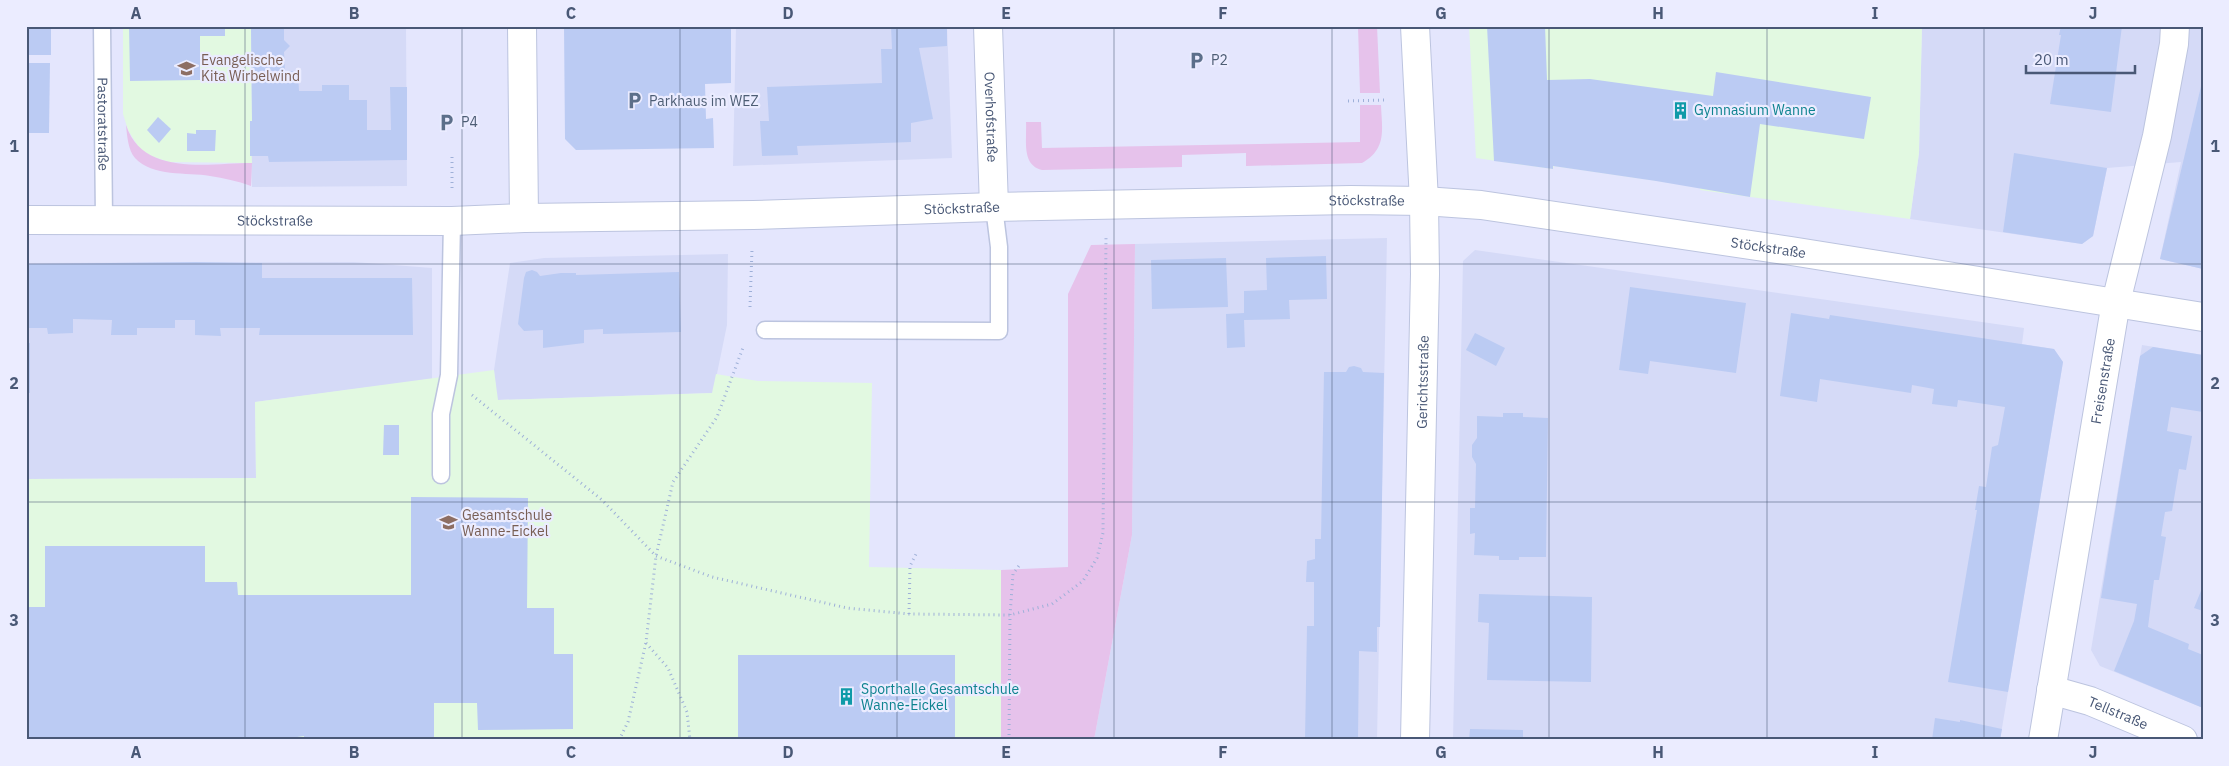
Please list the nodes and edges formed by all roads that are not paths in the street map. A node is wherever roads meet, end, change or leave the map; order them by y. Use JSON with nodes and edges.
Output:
{"nodes":[{"id":1,"x":102,"y":26,"type":"edge"},
{"id":2,"x":522,"y":26,"type":"edge"},
{"id":3,"x":988,"y":26,"type":"edge"},
{"id":4,"x":1415,"y":26,"type":"edge"},
{"id":5,"x":2175,"y":26,"type":"edge"},
{"id":6,"x":1424,"y":201,"type":"junction"},
{"id":7,"x":994,"y":207,"type":"junction"},
{"id":8,"x":452,"y":210,"type":"junction"},
{"id":9,"x":524,"y":218,"type":"junction"},
{"id":10,"x":26,"y":220,"type":"edge"},
{"id":11,"x":104,"y":220,"type":"junction"},
{"id":12,"x":2116,"y":302,"type":"junction"},
{"id":13,"x":2203,"y":317,"type":"edge"},
{"id":14,"x":765,"y":330,"type":"dead end"},
{"id":15,"x":441,"y":475,"type":"dead end"},
{"id":16,"x":2051,"y":690,"type":"junction"},
{"id":17,"x":1415,"y":740,"type":"edge"},
{"id":18,"x":2042,"y":740,"type":"edge"},
{"id":19,"x":2183,"y":740,"type":"edge"}],
"edges":[{"from":1,"to":11,"type":"lane","name":"Pastoratstraße"},
{"from":2,"to":9,"type":"street"},
{"from":3,"to":7,"type":"street","name":"Overhofstraße"},
{"from":4,"to":6,"type":"street","name":"Gerichtsstraße"},
{"from":5,"to":12,"type":"street","name":"Freisenstraße"},
{"from":6,"to":7,"type":"street","name":"Stöckstraße"},
{"from":6,"to":12,"type":"street","name":"Stöckstraße"},
{"from":6,"to":17,"type":"street","name":"Gerichtsstraße"},
{"from":7,"to":9,"type":"street","name":"Stöckstraße"},
{"from":7,"to":14,"type":"lane"},
{"from":8,"to":9,"type":"street","name":"Stöckstraße"},
{"from":8,"to":11,"type":"street","name":"Stöckstraße"},
{"from":8,"to":15,"type":"lane"},
{"from":10,"to":11,"type":"street","name":"Stöckstraße"},
{"from":12,"to":13,"type":"street","name":"Stöckstraße"},
{"from":12,"to":16,"type":"street","name":"Freisenstraße"},
{"from":16,"to":18,"type":"street","name":"Freisenstraße"},
{"from":16,"to":19,"type":"street","name":"Tellstraße"}]}
